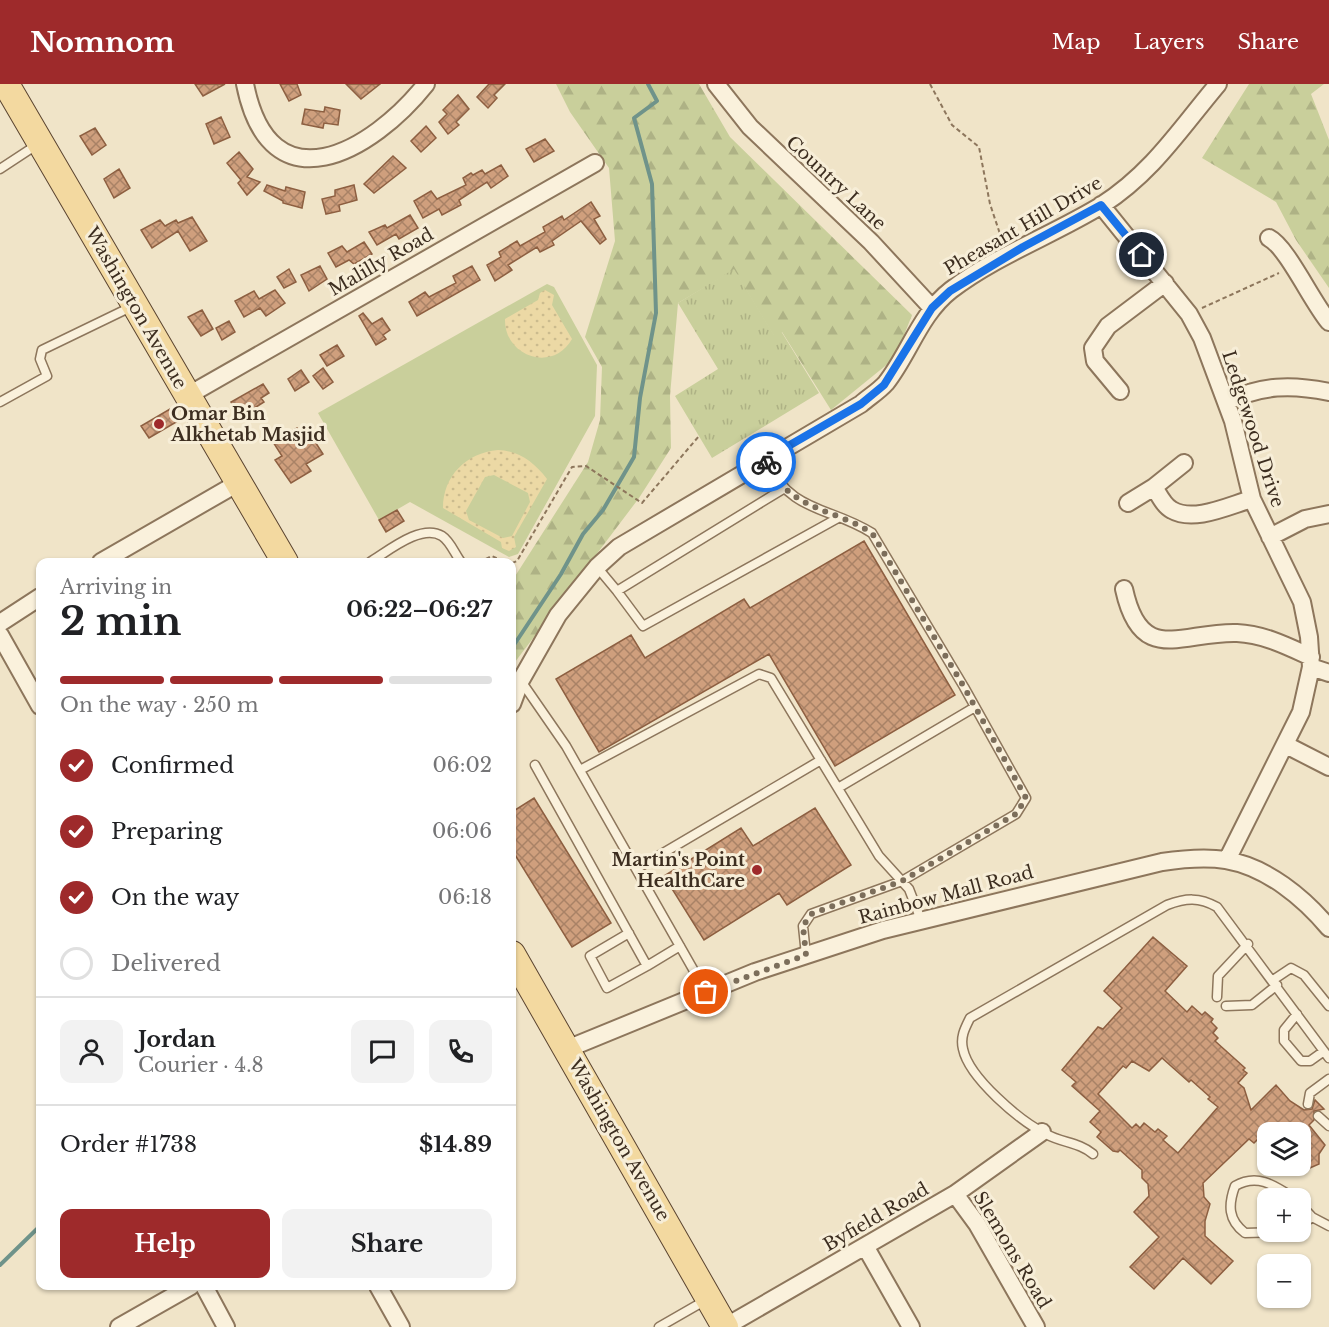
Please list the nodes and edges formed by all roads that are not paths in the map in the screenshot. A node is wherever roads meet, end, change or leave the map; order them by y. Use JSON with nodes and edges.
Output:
{"nodes":[{"id":1,"x":6,"y":84,"type":"edge"},
{"id":2,"x":245,"y":84,"type":"edge"},
{"id":3,"x":426,"y":84,"type":"edge"},
{"id":4,"x":716,"y":84,"type":"edge"},
{"id":5,"x":1218,"y":84,"type":"edge"},
{"id":6,"x":40,"y":142,"type":"junction"},
{"id":7,"x":595,"y":163,"type":"dead end"},
{"id":8,"x":0,"y":169,"type":"edge"},
{"id":9,"x":1101,"y":205,"type":"junction"},
{"id":10,"x":1269,"y":238,"type":"dead end"},
{"id":11,"x":1165,"y":283,"type":"junction"},
{"id":12,"x":134,"y":306,"type":"junction"},
{"id":13,"x":932,"y":308,"type":"junction"},
{"id":14,"x":1329,"y":322,"type":"edge"},
{"id":15,"x":1120,"y":391,"type":"dead end"},
{"id":16,"x":1329,"y":392,"type":"edge"},
{"id":17,"x":187,"y":396,"type":"junction"},
{"id":18,"x":0,"y":402,"type":"edge"},
{"id":19,"x":1226,"y":402,"type":"junction"},
{"id":20,"x":764,"y":460,"type":"junction"},
{"id":21,"x":1184,"y":463,"type":"dead end"},
{"id":22,"x":238,"y":483,"type":"junction"},
{"id":23,"x":1154,"y":487,"type":"junction"},
{"id":24,"x":783,"y":489,"type":"junction"},
{"id":25,"x":1252,"y":499,"type":"junction"},
{"id":26,"x":1128,"y":503,"type":"dead end"},
{"id":27,"x":1329,"y":514,"type":"edge"},
{"id":28,"x":838,"y":518,"type":"junction"},
{"id":29,"x":1270,"y":537,"type":"junction"},
{"id":30,"x":108,"y":558,"type":"edge"},
{"id":31,"x":283,"y":558,"type":"edge"},
{"id":32,"x":377,"y":558,"type":"edge"},
{"id":33,"x":458,"y":558,"type":"edge"},
{"id":34,"x":597,"y":567,"type":"junction"},
{"id":35,"x":1124,"y":589,"type":"dead end"},
{"id":36,"x":617,"y":591,"type":"junction"},
{"id":37,"x":36,"y":600,"type":"edge"},
{"id":38,"x":0,"y":623,"type":"edge"},
{"id":39,"x":0,"y":635,"type":"edge"},
{"id":40,"x":1311,"y":662,"type":"junction"},
{"id":41,"x":1329,"y":673,"type":"edge"},
{"id":42,"x":521,"y":680,"type":"junction"},
{"id":43,"x":516,"y":693,"type":"edge"},
{"id":44,"x":36,"y":699,"type":"edge"},
{"id":45,"x":975,"y":707,"type":"junction"},
{"id":46,"x":1286,"y":745,"type":"junction"},
{"id":47,"x":821,"y":760,"type":"junction"},
{"id":48,"x":535,"y":765,"type":"dead end"},
{"id":49,"x":1329,"y":767,"type":"edge"},
{"id":50,"x":580,"y":770,"type":"junction"},
{"id":51,"x":838,"y":788,"type":"junction"},
{"id":52,"x":1227,"y":860,"type":"junction"},
{"id":53,"x":636,"y":869,"type":"junction"},
{"id":54,"x":902,"y":881,"type":"junction"},
{"id":55,"x":921,"y":920,"type":"junction"},
{"id":56,"x":1329,"y":928,"type":"edge"},
{"id":57,"x":629,"y":933,"type":"junction"},
{"id":58,"x":1248,"y":945,"type":"junction"},
{"id":59,"x":680,"y":946,"type":"junction"},
{"id":60,"x":806,"y":955,"type":"junction"},
{"id":61,"x":516,"y":961,"type":"edge"},
{"id":62,"x":646,"y":966,"type":"junction"},
{"id":63,"x":1275,"y":983,"type":"junction"},
{"id":64,"x":706,"y":992,"type":"junction"},
{"id":65,"x":1217,"y":997,"type":"dead end"},
{"id":66,"x":1226,"y":1006,"type":"dead end"},
{"id":67,"x":1329,"y":1006,"type":"edge"},
{"id":68,"x":1297,"y":1014,"type":"junction"},
{"id":69,"x":567,"y":1049,"type":"junction"},
{"id":70,"x":1326,"y":1055,"type":"edge"},
{"id":71,"x":1329,"y":1079,"type":"edge"},
{"id":72,"x":1308,"y":1104,"type":"dead end"},
{"id":73,"x":1318,"y":1116,"type":"dead end"},
{"id":74,"x":1329,"y":1126,"type":"edge"},
{"id":75,"x":1042,"y":1132,"type":"junction"},
{"id":76,"x":1093,"y":1154,"type":"dead end"},
{"id":77,"x":1275,"y":1188,"type":"edge"},
{"id":78,"x":955,"y":1194,"type":"junction"},
{"id":79,"x":1312,"y":1217,"type":"edge"},
{"id":80,"x":1329,"y":1226,"type":"edge"},
{"id":81,"x":1257,"y":1233,"type":"edge"},
{"id":82,"x":865,"y":1246,"type":"junction"},
{"id":83,"x":184,"y":1290,"type":"edge"},
{"id":84,"x":206,"y":1290,"type":"edge"},
{"id":85,"x":380,"y":1290,"type":"edge"},
{"id":86,"x":709,"y":1298,"type":"junction"},
{"id":87,"x":119,"y":1327,"type":"edge"},
{"id":88,"x":226,"y":1327,"type":"edge"},
{"id":89,"x":401,"y":1327,"type":"edge"},
{"id":90,"x":659,"y":1327,"type":"edge"},
{"id":91,"x":725,"y":1327,"type":"edge"},
{"id":92,"x":911,"y":1327,"type":"edge"},
{"id":93,"x":1036,"y":1327,"type":"edge"}],
"edges":[{"from":1,"to":6,"type":"main road","name":"Washington Avenue"},
{"from":2,"to":3,"type":"street"},
{"from":4,"to":13,"type":"street","name":"Country Lane"},
{"from":5,"to":9,"type":"street","name":"Pheasant Hill Drive"},
{"from":6,"to":8,"type":"lane"},
{"from":6,"to":12,"type":"main road","name":"Washington Avenue"},
{"from":7,"to":17,"type":"street","name":"Malilly Road"},
{"from":9,"to":11,"type":"street","name":"Ledgewood Drive"},
{"from":9,"to":13,"type":"street","name":"Pheasant Hill Drive"},
{"from":10,"to":14,"type":"street"},
{"from":11,"to":15,"type":"street"},
{"from":11,"to":19,"type":"street","name":"Ledgewood Drive"},
{"from":12,"to":17,"type":"main road","name":"Washington Avenue"},
{"from":12,"to":18,"type":"lane"},
{"from":13,"to":20,"type":"street","name":"Pheasant Hill Drive"},
{"from":16,"to":19,"type":"street"},
{"from":17,"to":22,"type":"main road","name":"Washington Avenue"},
{"from":19,"to":25,"type":"street","name":"Ledgewood Drive"},
{"from":20,"to":24,"type":"lane"},
{"from":20,"to":34,"type":"street","name":"Pheasant Hill Drive"},
{"from":21,"to":23,"type":"street"},
{"from":22,"to":30,"type":"street"},
{"from":22,"to":31,"type":"main road","name":"Washington Avenue"},
{"from":23,"to":25,"type":"street"},
{"from":23,"to":26,"type":"street"},
{"from":24,"to":28,"type":"lane"},
{"from":24,"to":36,"type":"lane"},
{"from":25,"to":29,"type":"street","name":"Ledgewood Drive"},
{"from":27,"to":29,"type":"street"},
{"from":28,"to":36,"type":"lane"},
{"from":28,"to":45,"type":"lane"},
{"from":29,"to":40,"type":"street","name":"Ledgewood Drive"},
{"from":32,"to":33,"type":"lane"},
{"from":34,"to":36,"type":"lane"},
{"from":34,"to":42,"type":"street","name":"Pheasant Hill Drive"},
{"from":35,"to":40,"type":"street"},
{"from":37,"to":38,"type":"street"},
{"from":39,"to":44,"type":"street"},
{"from":40,"to":41,"type":"street"},
{"from":40,"to":46,"type":"street","name":"Ledgewood Drive"},
{"from":42,"to":43,"type":"street","name":"Pheasant Hill Drive"},
{"from":42,"to":50,"type":"lane"},
{"from":45,"to":51,"type":"lane"},
{"from":45,"to":54,"type":"lane"},
{"from":46,"to":49,"type":"street"},
{"from":46,"to":52,"type":"street","name":"Ledgewood Drive"},
{"from":47,"to":50,"type":"lane"},
{"from":47,"to":51,"type":"lane"},
{"from":47,"to":53,"type":"lane"},
{"from":48,"to":57,"type":"lane"},
{"from":50,"to":53,"type":"lane"},
{"from":51,"to":54,"type":"lane"},
{"from":52,"to":55,"type":"street","name":"Rainbow Mall Road"},
{"from":52,"to":56,"type":"street","name":"Rainbow Mall Road"},
{"from":53,"to":59,"type":"lane"},
{"from":54,"to":55,"type":"lane"},
{"from":54,"to":60,"type":"lane"},
{"from":55,"to":60,"type":"street","name":"Rainbow Mall Road"},
{"from":57,"to":62,"type":"lane"},
{"from":57,"to":62,"type":"lane"},
{"from":58,"to":63,"type":"lane"},
{"from":58,"to":65,"type":"lane"},
{"from":58,"to":75,"type":"lane"},
{"from":59,"to":62,"type":"lane"},
{"from":59,"to":64,"type":"lane"},
{"from":60,"to":64,"type":"street","name":"Rainbow Mall Road"},
{"from":61,"to":69,"type":"main road","name":"Washington Avenue"},
{"from":63,"to":66,"type":"lane"},
{"from":63,"to":67,"type":"lane"},
{"from":63,"to":68,"type":"lane"},
{"from":64,"to":69,"type":"street","name":"Rainbow Mall Road"},
{"from":68,"to":70,"type":"lane"},
{"from":68,"to":70,"type":"lane"},
{"from":69,"to":86,"type":"main road","name":"Washington Avenue"},
{"from":71,"to":72,"type":"lane"},
{"from":73,"to":74,"type":"lane"},
{"from":75,"to":76,"type":"lane"},
{"from":75,"to":78,"type":"street","name":"Byfield Road"},
{"from":77,"to":81,"type":"lane"},
{"from":78,"to":82,"type":"street","name":"Byfield Road"},
{"from":78,"to":93,"type":"street","name":"Slemons Road"},
{"from":79,"to":80,"type":"lane"},
{"from":82,"to":91,"type":"street","name":"Byfield Road"},
{"from":82,"to":92,"type":"street"},
{"from":83,"to":87,"type":"street"},
{"from":84,"to":88,"type":"street"},
{"from":85,"to":89,"type":"street"},
{"from":86,"to":90,"type":"lane"},
{"from":86,"to":91,"type":"main road","name":"Washington Avenue"}]}
